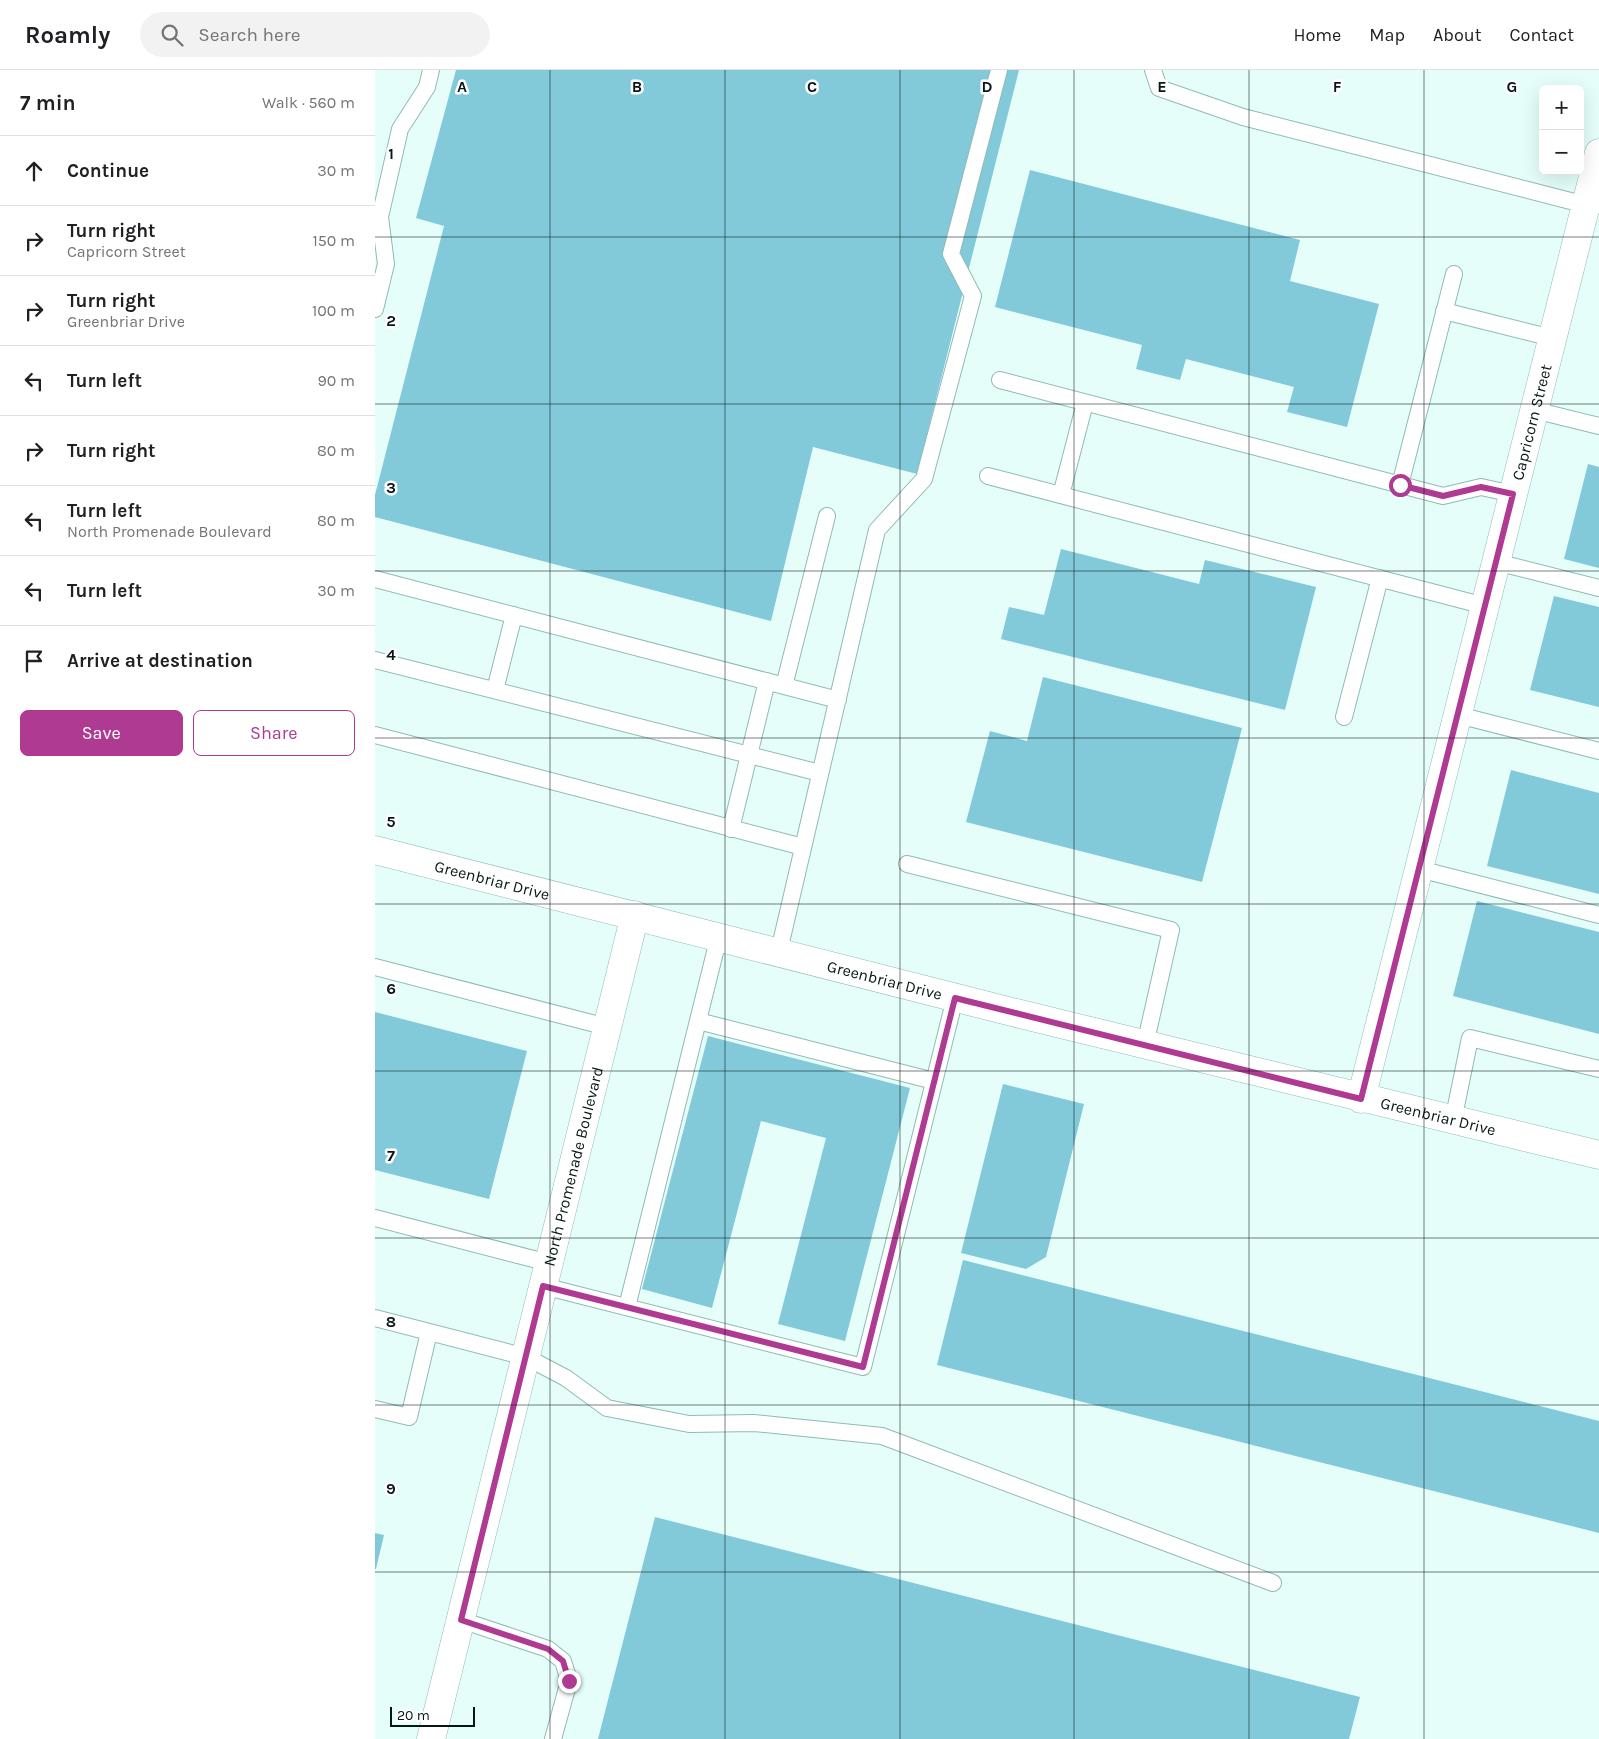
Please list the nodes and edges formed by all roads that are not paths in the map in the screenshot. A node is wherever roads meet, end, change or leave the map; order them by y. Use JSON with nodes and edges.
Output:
{"nodes":[{"id":1,"x":431,"y":70,"type":"edge"},
{"id":2,"x":999,"y":70,"type":"edge"},
{"id":3,"x":1153,"y":70,"type":"edge"},
{"id":4,"x":1599,"y":153,"type":"edge"},
{"id":5,"x":1592,"y":207,"type":"edge"},
{"id":6,"x":1454,"y":274,"type":"dead end"},
{"id":7,"x":375,"y":309,"type":"edge"},
{"id":8,"x":1445,"y":311,"type":"junction"},
{"id":9,"x":1552,"y":338,"type":"junction"},
{"id":10,"x":1000,"y":380,"type":"dead end"},
{"id":11,"x":1085,"y":403,"type":"junction"},
{"id":12,"x":1534,"y":410,"type":"junction"},
{"id":13,"x":1599,"y":426,"type":"edge"},
{"id":14,"x":988,"y":476,"type":"dead end"},
{"id":15,"x":1400,"y":485,"type":"junction"},
{"id":16,"x":1513,"y":494,"type":"junction"},
{"id":17,"x":1061,"y":495,"type":"junction"},
{"id":18,"x":827,"y":516,"type":"dead end"},
{"id":19,"x":1496,"y":562,"type":"junction"},
{"id":20,"x":1380,"y":578,"type":"junction"},
{"id":21,"x":375,"y":579,"type":"edge"},
{"id":22,"x":1599,"y":588,"type":"edge"},
{"id":23,"x":1485,"y":606,"type":"junction"},
{"id":24,"x":514,"y":615,"type":"junction"},
{"id":25,"x":375,"y":660,"type":"edge"},
{"id":26,"x":767,"y":681,"type":"junction"},
{"id":27,"x":784,"y":686,"type":"junction"},
{"id":28,"x":495,"y":690,"type":"junction"},
{"id":29,"x":838,"y":700,"type":"junction"},
{"id":30,"x":1458,"y":714,"type":"junction"},
{"id":31,"x":1344,"y":718,"type":"dead end"},
{"id":32,"x":375,"y":736,"type":"edge"},
{"id":33,"x":1599,"y":751,"type":"edge"},
{"id":34,"x":749,"y":755,"type":"junction"},
{"id":35,"x":821,"y":773,"type":"junction"},
{"id":36,"x":731,"y":829,"type":"junction"},
{"id":37,"x":803,"y":847,"type":"junction"},
{"id":38,"x":375,"y":850,"type":"edge"},
{"id":39,"x":907,"y":864,"type":"dead end"},
{"id":40,"x":1419,"y":869,"type":"junction"},
{"id":41,"x":635,"y":915,"type":"junction"},
{"id":42,"x":1599,"y":915,"type":"edge"},
{"id":43,"x":719,"y":936,"type":"junction"},
{"id":44,"x":779,"y":951,"type":"junction"},
{"id":45,"x":375,"y":967,"type":"edge"},
{"id":46,"x":955,"y":998,"type":"junction"},
{"id":47,"x":698,"y":1021,"type":"junction"},
{"id":48,"x":607,"y":1026,"type":"junction"},
{"id":49,"x":1145,"y":1045,"type":"junction"},
{"id":50,"x":1599,"y":1069,"type":"edge"},
{"id":51,"x":935,"y":1081,"type":"junction"},
{"id":52,"x":1361,"y":1099,"type":"junction"},
{"id":53,"x":1453,"y":1121,"type":"junction"},
{"id":54,"x":1599,"y":1156,"type":"edge"},
{"id":55,"x":375,"y":1218,"type":"edge"},
{"id":56,"x":546,"y":1274,"type":"junction"},
{"id":57,"x":627,"y":1307,"type":"junction"},
{"id":58,"x":375,"y":1318,"type":"edge"},
{"id":59,"x":429,"y":1332,"type":"junction"},
{"id":60,"x":526,"y":1357,"type":"junction"},
{"id":61,"x":375,"y":1409,"type":"edge"},
{"id":62,"x":1273,"y":1583,"type":"dead end"},
{"id":63,"x":461,"y":1620,"type":"junction"},
{"id":64,"x":431,"y":1739,"type":"edge"},
{"id":65,"x":553,"y":1739,"type":"edge"}],
"edges":[{"from":1,"to":7,"type":"lane"},
{"from":2,"to":29,"type":"lane"},
{"from":3,"to":5,"type":"lane"},
{"from":4,"to":5,"type":"street","name":"Capricorn Street"},
{"from":5,"to":9,"type":"street","name":"Capricorn Street"},
{"from":6,"to":8,"type":"lane"},
{"from":8,"to":9,"type":"lane"},
{"from":8,"to":15,"type":"lane"},
{"from":9,"to":12,"type":"street","name":"Capricorn Street"},
{"from":10,"to":11,"type":"lane"},
{"from":11,"to":15,"type":"lane"},
{"from":11,"to":17,"type":"lane"},
{"from":12,"to":13,"type":"lane"},
{"from":12,"to":16,"type":"street","name":"Capricorn Street"},
{"from":14,"to":17,"type":"lane"},
{"from":15,"to":16,"type":"lane"},
{"from":16,"to":19,"type":"street","name":"Capricorn Street"},
{"from":17,"to":20,"type":"lane"},
{"from":18,"to":27,"type":"lane"},
{"from":19,"to":22,"type":"lane"},
{"from":19,"to":23,"type":"street","name":"Capricorn Street"},
{"from":20,"to":23,"type":"lane"},
{"from":20,"to":31,"type":"lane"},
{"from":21,"to":24,"type":"lane"},
{"from":23,"to":30,"type":"street","name":"Capricorn Street"},
{"from":24,"to":26,"type":"lane"},
{"from":24,"to":28,"type":"lane"},
{"from":25,"to":28,"type":"lane"},
{"from":26,"to":27,"type":"lane"},
{"from":26,"to":34,"type":"lane"},
{"from":27,"to":29,"type":"lane"},
{"from":28,"to":34,"type":"lane"},
{"from":29,"to":35,"type":"lane"},
{"from":30,"to":33,"type":"lane"},
{"from":30,"to":40,"type":"street","name":"Capricorn Street"},
{"from":32,"to":36,"type":"lane"},
{"from":34,"to":35,"type":"lane"},
{"from":34,"to":36,"type":"lane"},
{"from":35,"to":37,"type":"lane"},
{"from":36,"to":37,"type":"lane"},
{"from":37,"to":44,"type":"lane"},
{"from":38,"to":41,"type":"street","name":"Greenbriar Drive"},
{"from":39,"to":49,"type":"lane"},
{"from":40,"to":42,"type":"lane"},
{"from":40,"to":52,"type":"street","name":"Capricorn Street"},
{"from":41,"to":43,"type":"street","name":"Greenbriar Drive"},
{"from":41,"to":48,"type":"street","name":"North Promenade Boulevard"},
{"from":43,"to":44,"type":"street","name":"Greenbriar Drive"},
{"from":43,"to":47,"type":"lane"},
{"from":44,"to":46,"type":"street","name":"Greenbriar Drive"},
{"from":45,"to":48,"type":"lane"},
{"from":46,"to":49,"type":"street","name":"Greenbriar Drive"},
{"from":46,"to":51,"type":"lane"},
{"from":47,"to":51,"type":"lane"},
{"from":47,"to":57,"type":"lane"},
{"from":48,"to":56,"type":"street","name":"North Promenade Boulevard"},
{"from":49,"to":52,"type":"street","name":"Greenbriar Drive"},
{"from":50,"to":53,"type":"lane"},
{"from":51,"to":57,"type":"lane"},
{"from":52,"to":53,"type":"street","name":"Greenbriar Drive"},
{"from":53,"to":54,"type":"street","name":"Greenbriar Drive"},
{"from":55,"to":56,"type":"lane"},
{"from":56,"to":57,"type":"lane"},
{"from":56,"to":60,"type":"street","name":"North Promenade Boulevard"},
{"from":58,"to":59,"type":"lane"},
{"from":59,"to":60,"type":"lane"},
{"from":59,"to":61,"type":"lane"},
{"from":60,"to":62,"type":"lane"},
{"from":60,"to":63,"type":"street","name":"North Promenade Boulevard"},
{"from":63,"to":64,"type":"street","name":"North Promenade Boulevard"},
{"from":63,"to":65,"type":"lane"}]}
